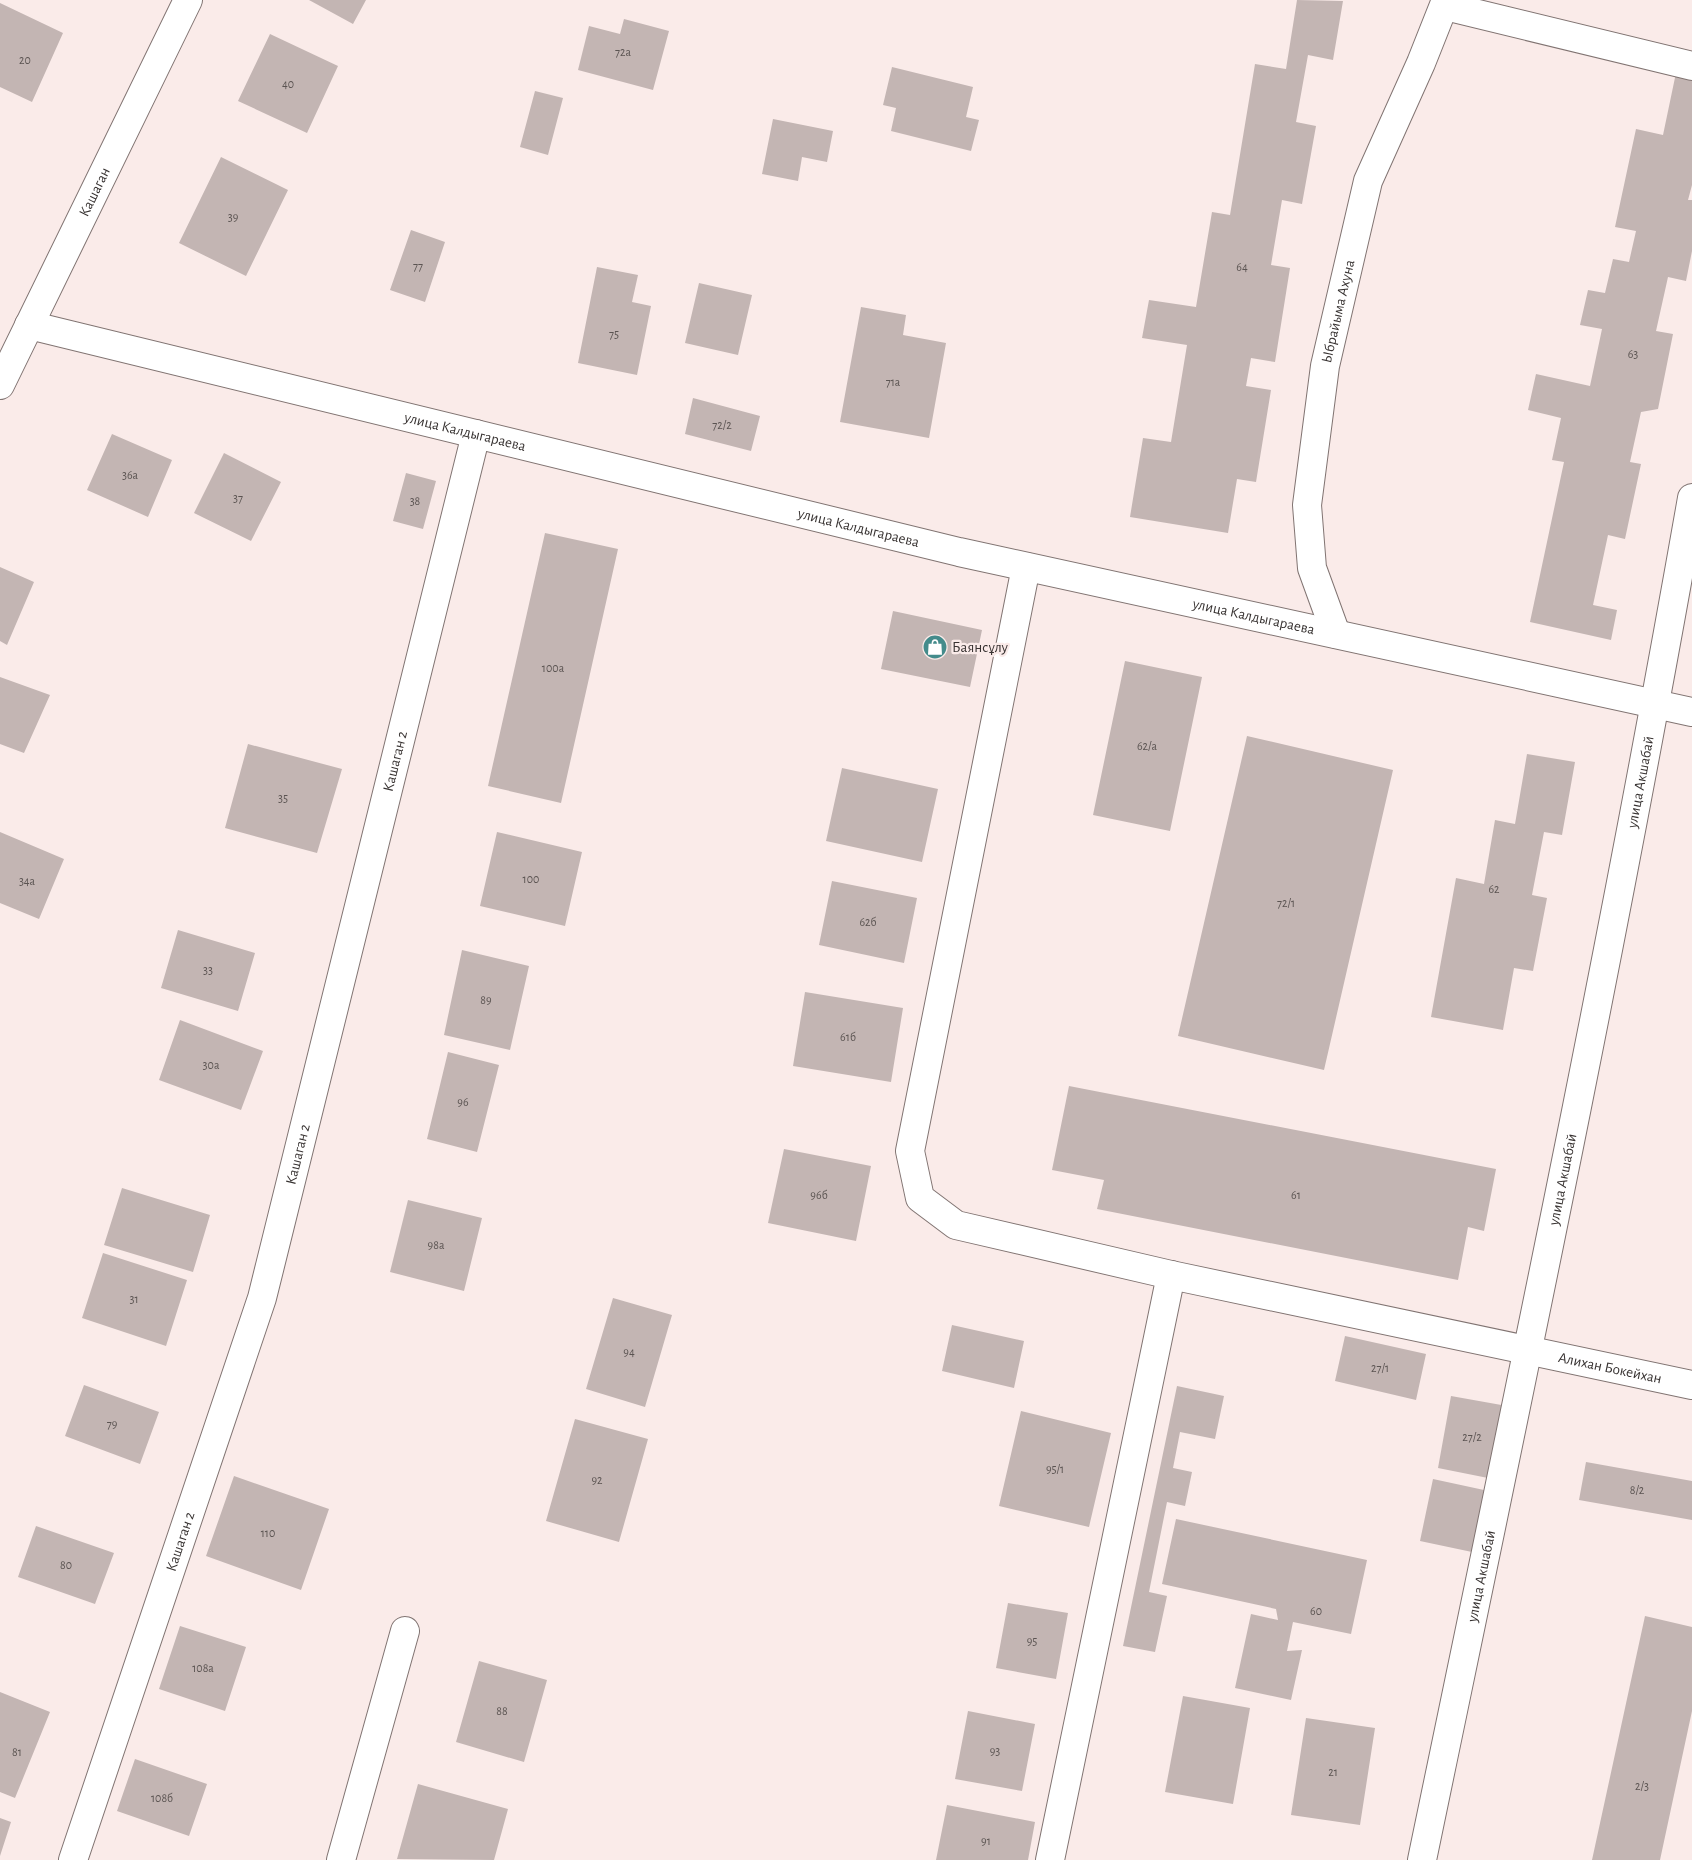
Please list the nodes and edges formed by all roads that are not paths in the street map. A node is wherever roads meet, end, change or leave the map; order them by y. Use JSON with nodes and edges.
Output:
{"nodes":[{"id":1,"x":188,"y":0,"type":"edge"},
{"id":2,"x":1446,"y":3,"type":"edge"},
{"id":3,"x":1692,"y":66,"type":"edge"},
{"id":4,"x":29,"y":325,"type":"junction"},
{"id":5,"x":0,"y":385,"type":"edge"},
{"id":6,"x":476,"y":434,"type":"junction"},
{"id":7,"x":1692,"y":498,"type":"edge"},
{"id":8,"x":1026,"y":567,"type":"junction"},
{"id":9,"x":1336,"y":634,"type":"junction"},
{"id":10,"x":1656,"y":704,"type":"junction"},
{"id":11,"x":1692,"y":712,"type":"edge"},
{"id":12,"x":1171,"y":1275,"type":"junction"},
{"id":13,"x":1528,"y":1350,"type":"junction"},
{"id":14,"x":1692,"y":1385,"type":"edge"},
{"id":15,"x":405,"y":1631,"type":"dead end"},
{"id":16,"x":73,"y":1860,"type":"edge"},
{"id":17,"x":341,"y":1860,"type":"edge"},
{"id":18,"x":1050,"y":1860,"type":"edge"},
{"id":19,"x":1422,"y":1860,"type":"edge"}],
"edges":[{"from":1,"to":4,"type":"street","name":"Кашаган"},
{"from":2,"to":3,"type":"street"},
{"from":2,"to":9,"type":"street","name":"Ыбрайыма Ахуна"},
{"from":4,"to":5,"type":"street","name":"Кашаган"},
{"from":4,"to":6,"type":"street","name":"улица Калдыгараева"},
{"from":6,"to":8,"type":"street","name":"улица Калдыгараева"},
{"from":6,"to":16,"type":"street","name":"Кашаган 2"},
{"from":7,"to":10,"type":"street","name":"улица Акшабай"},
{"from":8,"to":9,"type":"street","name":"улица Калдыгараева"},
{"from":8,"to":12,"type":"street","name":"Алихан Бокейхан"},
{"from":9,"to":10,"type":"street","name":"улица Калдыгараева"},
{"from":10,"to":11,"type":"street","name":"улица Калдыгараева"},
{"from":10,"to":13,"type":"street","name":"улица Акшабай"},
{"from":12,"to":13,"type":"street","name":"Алихан Бокейхан"},
{"from":12,"to":18,"type":"street"},
{"from":13,"to":14,"type":"street","name":"Алихан Бокейхан"},
{"from":13,"to":19,"type":"street","name":"улица Акшабай"},
{"from":15,"to":17,"type":"street"}]}
